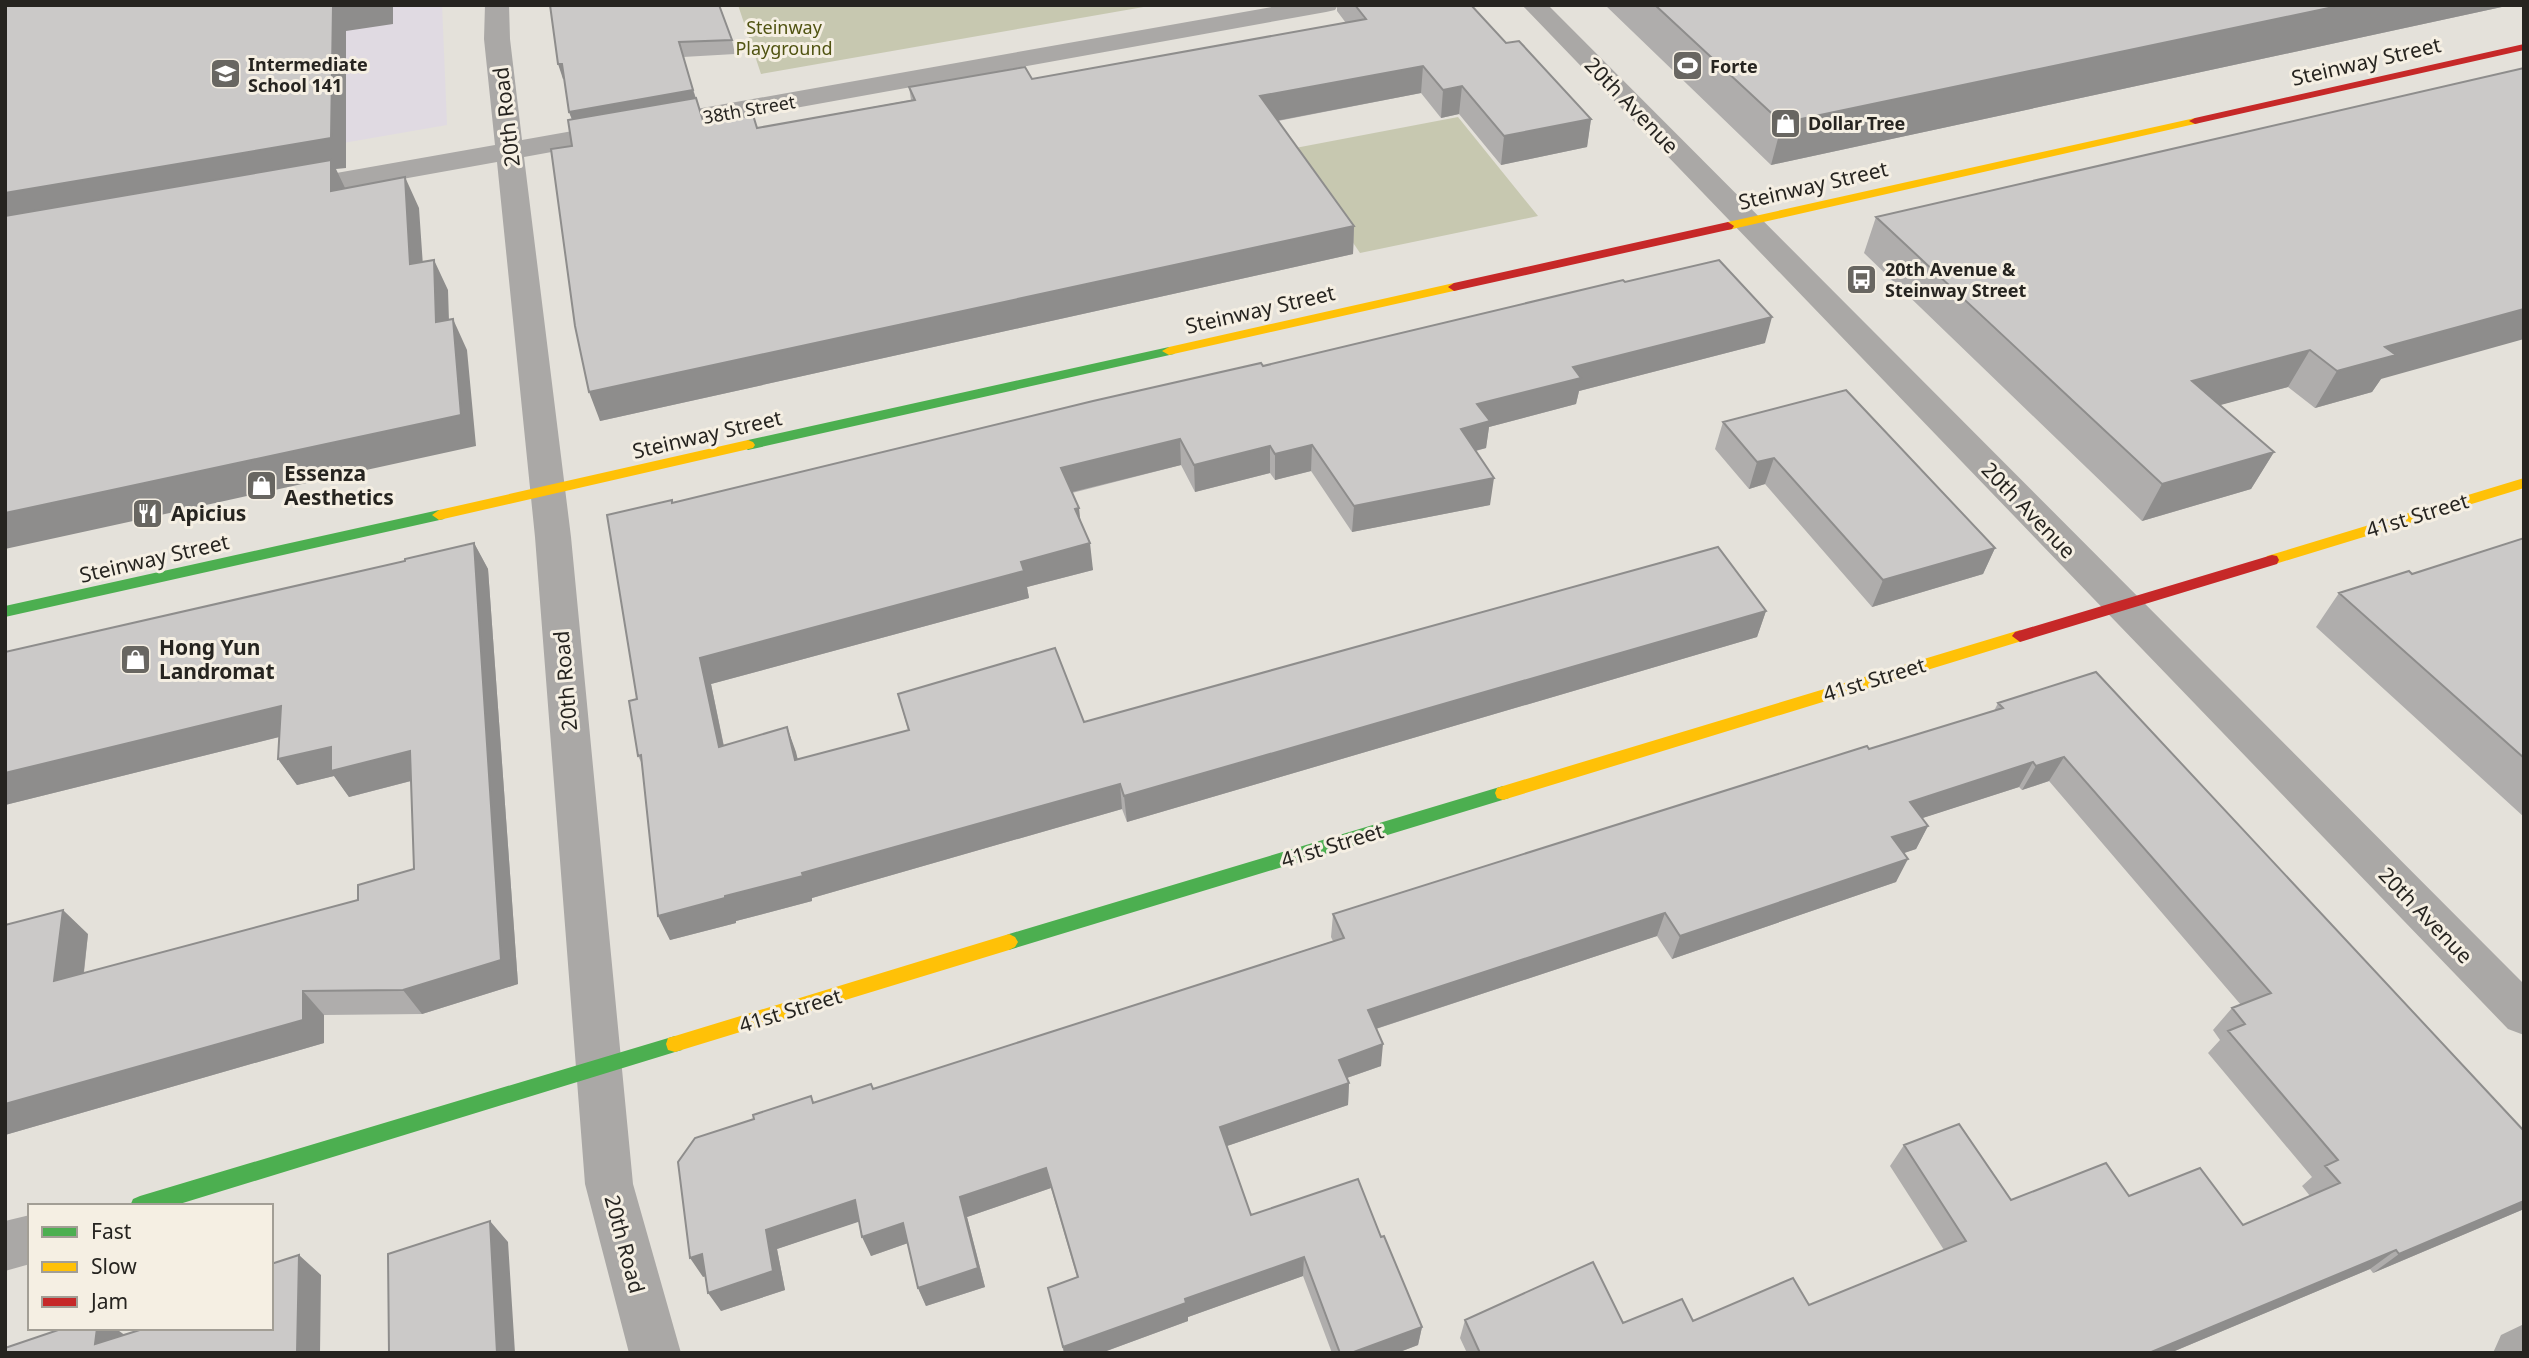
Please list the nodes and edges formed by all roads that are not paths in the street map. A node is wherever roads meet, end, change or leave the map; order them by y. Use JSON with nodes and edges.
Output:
{"nodes":[{"id":1,"x":497,"y":5,"type":"edge"},
{"id":2,"x":1326,"y":5,"type":"edge"},
{"id":3,"x":1534,"y":5,"type":"edge"},
{"id":4,"x":2524,"y":47,"type":"edge"},
{"id":5,"x":510,"y":152,"type":"junction"},
{"id":6,"x":262,"y":195,"type":"edge"},
{"id":7,"x":1746,"y":221,"type":"junction"},
{"id":8,"x":2524,"y":483,"type":"edge"},
{"id":9,"x":548,"y":491,"type":"junction"},
{"id":10,"x":2121,"y":604,"type":"junction"},
{"id":11,"x":5,"y":612,"type":"edge"},
{"id":12,"x":2524,"y":1015,"type":"edge"},
{"id":13,"x":600,"y":1068,"type":"junction"},
{"id":14,"x":147,"y":1204,"type":"edge"},
{"id":15,"x":28,"y":1239,"type":"edge"},
{"id":16,"x":5,"y":1246,"type":"edge"},
{"id":17,"x":2524,"y":1350,"type":"edge"},
{"id":18,"x":655,"y":1353,"type":"edge"},
{"id":19,"x":2519,"y":1353,"type":"edge"}],
"edges":[{"from":1,"to":5,"type":"street","name":"20th Road"},
{"from":2,"to":5,"type":"street","name":"38th Street"},
{"from":3,"to":7,"type":"street","name":"20th Avenue"},
{"from":4,"to":7,"type":"street","name":"Steinway Street"},
{"from":5,"to":6,"type":"street","name":"38th Street"},
{"from":5,"to":9,"type":"street","name":"20th Road"},
{"from":7,"to":9,"type":"street","name":"Steinway Street"},
{"from":7,"to":10,"type":"street","name":"20th Avenue"},
{"from":8,"to":10,"type":"street","name":"41st Street"},
{"from":9,"to":11,"type":"street","name":"Steinway Street"},
{"from":9,"to":13,"type":"street","name":"20th Road"},
{"from":10,"to":12,"type":"street","name":"20th Avenue"},
{"from":10,"to":13,"type":"street","name":"41st Street"},
{"from":13,"to":14,"type":"street","name":"41st Street"},
{"from":13,"to":18,"type":"street","name":"20th Road"},
{"from":15,"to":16,"type":"street"},
{"from":17,"to":19,"type":"street"}]}
